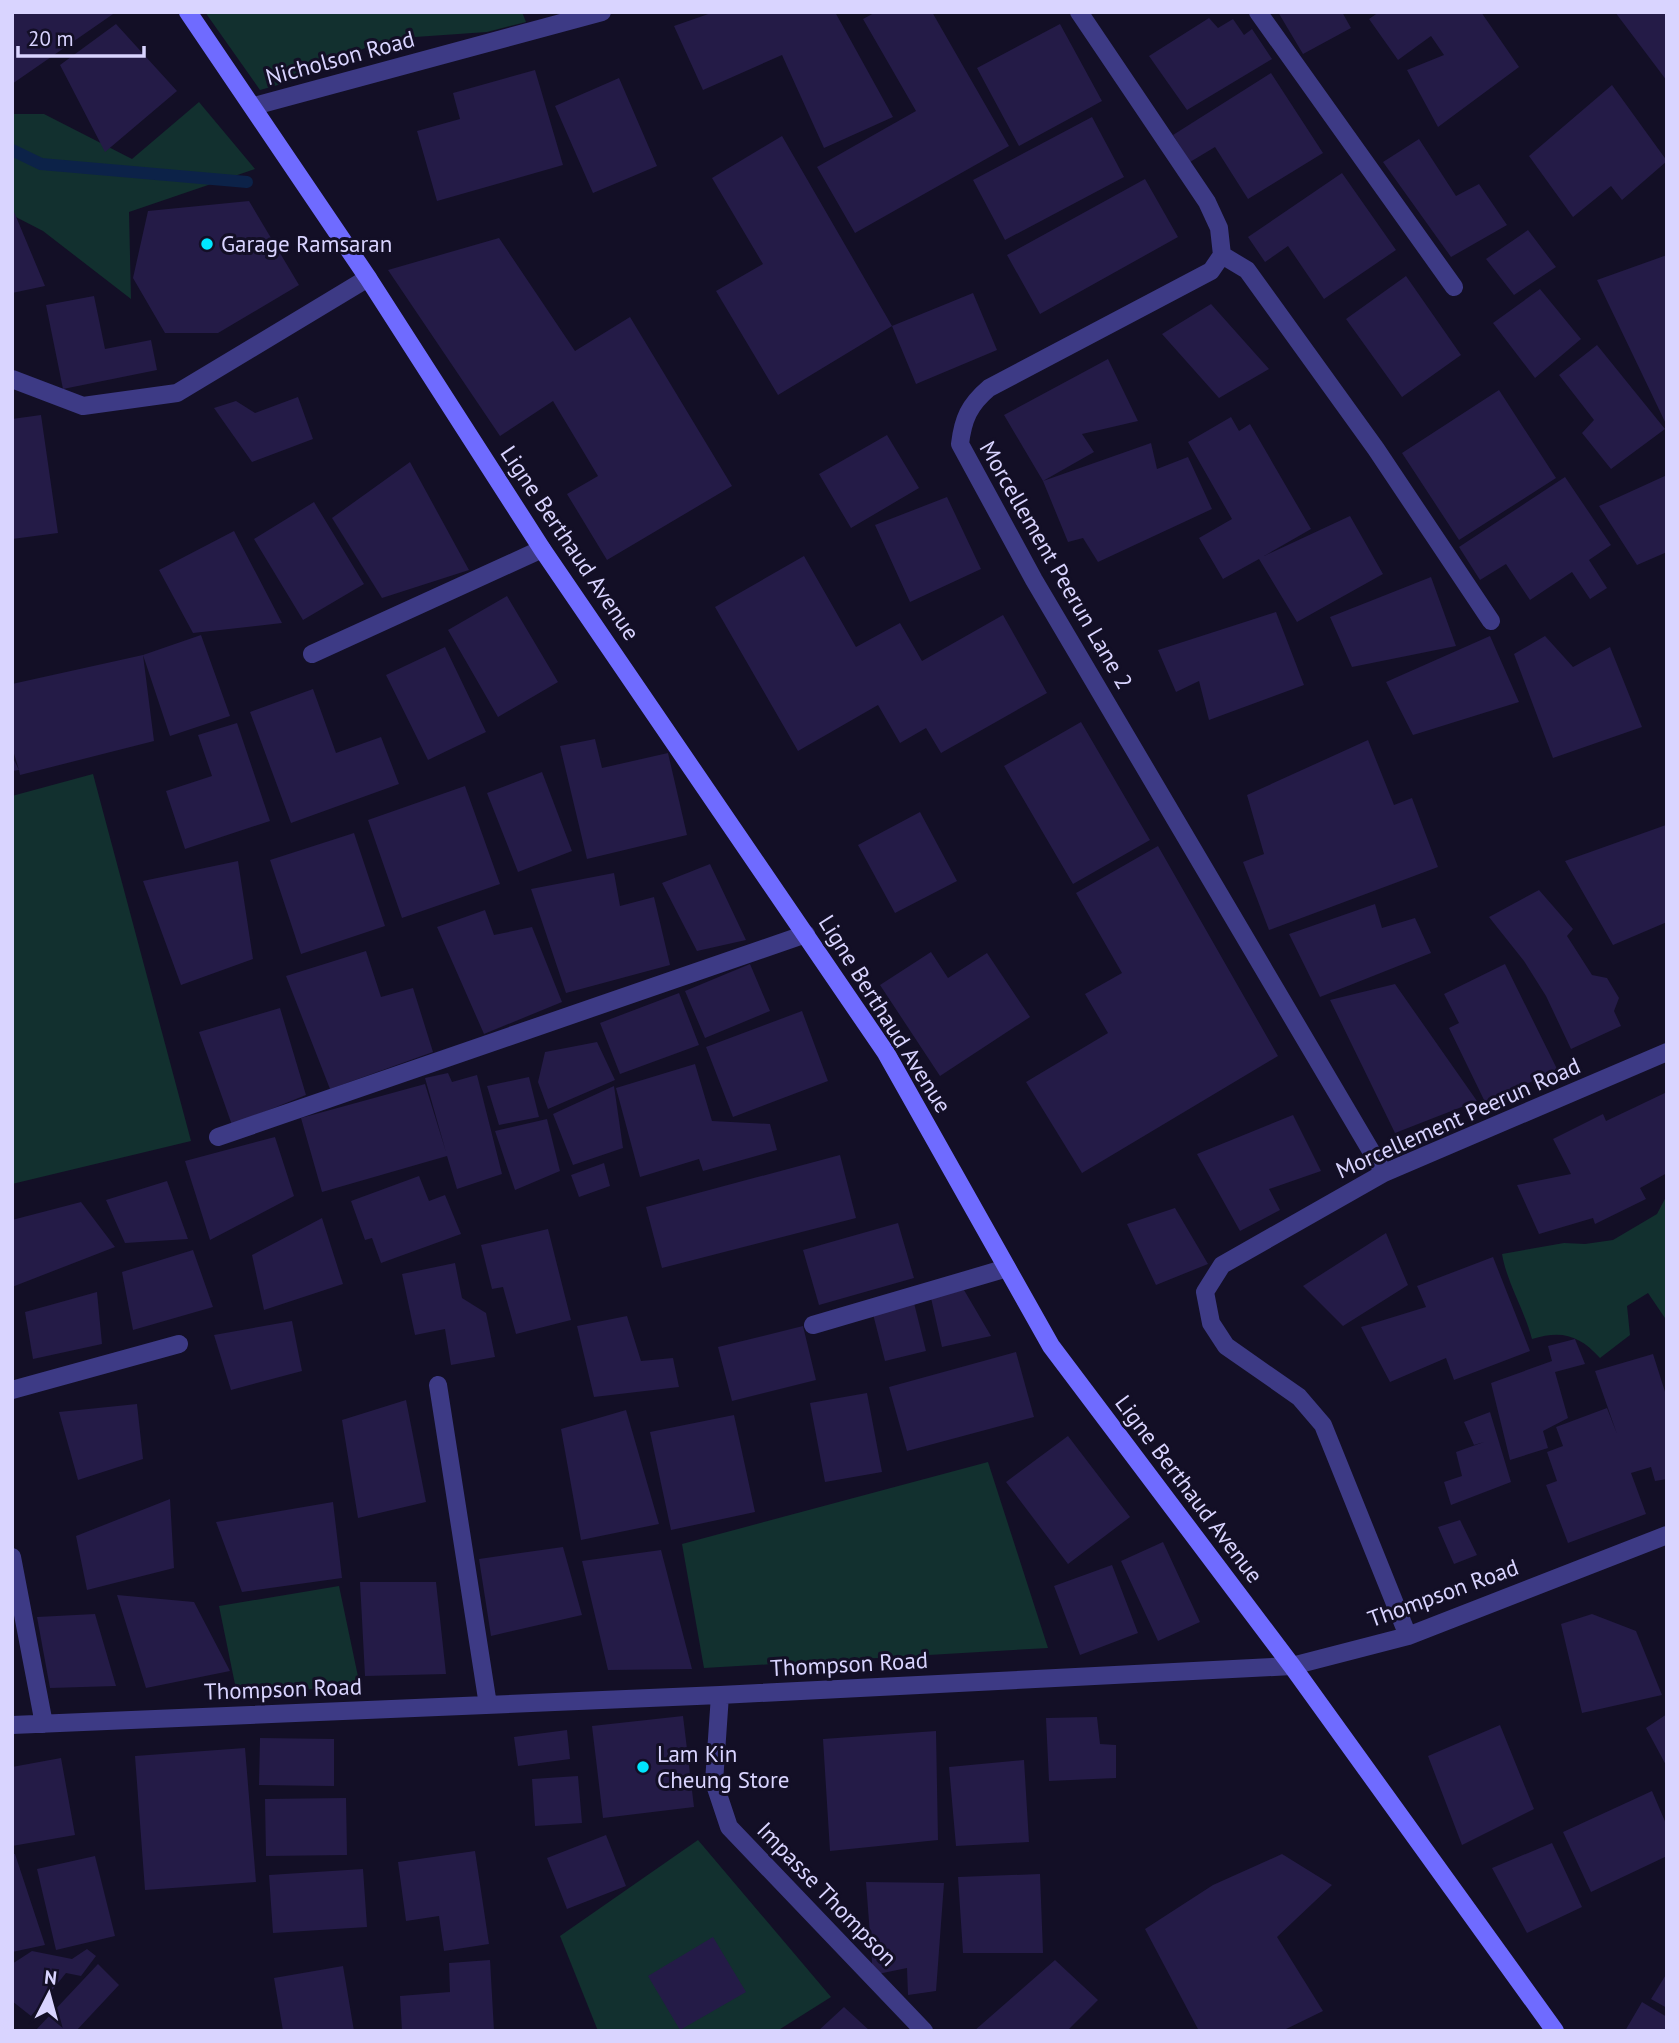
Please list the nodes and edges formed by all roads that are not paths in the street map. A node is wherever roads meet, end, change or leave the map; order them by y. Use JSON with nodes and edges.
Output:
{"nodes":[{"id":1,"x":188,"y":12,"type":"edge"},
{"id":2,"x":601,"y":12,"type":"edge"},
{"id":3,"x":1079,"y":12,"type":"edge"},
{"id":4,"x":1258,"y":12,"type":"edge"},
{"id":5,"x":254,"y":106,"type":"junction"},
{"id":6,"x":1222,"y":255,"type":"junction"},
{"id":7,"x":368,"y":278,"type":"junction"},
{"id":8,"x":1454,"y":287,"type":"dead end"},
{"id":9,"x":12,"y":379,"type":"edge"},
{"id":10,"x":542,"y":548,"type":"junction"},
{"id":11,"x":1491,"y":621,"type":"dead end"},
{"id":12,"x":312,"y":653,"type":"dead end"},
{"id":13,"x":806,"y":934,"type":"junction"},
{"id":14,"x":1667,"y":1052,"type":"edge"},
{"id":15,"x":219,"y":1136,"type":"dead end"},
{"id":16,"x":1384,"y":1173,"type":"junction"},
{"id":17,"x":1007,"y":1268,"type":"junction"},
{"id":18,"x":813,"y":1325,"type":"dead end"},
{"id":19,"x":179,"y":1344,"type":"dead end"},
{"id":20,"x":438,"y":1385,"type":"dead end"},
{"id":21,"x":12,"y":1390,"type":"edge"},
{"id":22,"x":1667,"y":1535,"type":"edge"},
{"id":23,"x":12,"y":1558,"type":"edge"},
{"id":24,"x":1408,"y":1636,"type":"junction"},
{"id":25,"x":1292,"y":1666,"type":"junction"},
{"id":26,"x":720,"y":1695,"type":"junction"},
{"id":27,"x":488,"y":1705,"type":"junction"},
{"id":28,"x":44,"y":1724,"type":"junction"},
{"id":29,"x":12,"y":1725,"type":"edge"},
{"id":30,"x":924,"y":2031,"type":"edge"},
{"id":31,"x":1555,"y":2031,"type":"edge"}],
"edges":[{"from":1,"to":5,"type":"street","name":"Ligne Berthaud Avenue"},
{"from":2,"to":5,"type":"street","name":"Nicholson Road"},
{"from":3,"to":6,"type":"street"},
{"from":4,"to":8,"type":"street"},
{"from":5,"to":7,"type":"street","name":"Ligne Berthaud Avenue"},
{"from":6,"to":11,"type":"street"},
{"from":6,"to":16,"type":"street","name":"Morcellement Peerun Lane 2"},
{"from":7,"to":9,"type":"street"},
{"from":7,"to":10,"type":"street","name":"Ligne Berthaud Avenue"},
{"from":10,"to":12,"type":"street"},
{"from":10,"to":13,"type":"street","name":"Ligne Berthaud Avenue"},
{"from":13,"to":15,"type":"street"},
{"from":13,"to":17,"type":"street","name":"Ligne Berthaud Avenue"},
{"from":14,"to":16,"type":"street","name":"Morcellement Peerun Road"},
{"from":16,"to":24,"type":"street","name":"Morcellement Peerun Road"},
{"from":17,"to":18,"type":"street"},
{"from":17,"to":25,"type":"street","name":"Ligne Berthaud Avenue"},
{"from":19,"to":21,"type":"street"},
{"from":20,"to":27,"type":"street"},
{"from":22,"to":24,"type":"street","name":"Thompson Road"},
{"from":23,"to":28,"type":"street"},
{"from":24,"to":25,"type":"street","name":"Thompson Road"},
{"from":25,"to":26,"type":"street","name":"Thompson Road"},
{"from":25,"to":31,"type":"street","name":"Ligne Berthaud Avenue"},
{"from":26,"to":27,"type":"street","name":"Thompson Road"},
{"from":26,"to":30,"type":"street","name":"Impasse Thompson"},
{"from":27,"to":28,"type":"street","name":"Thompson Road"},
{"from":28,"to":29,"type":"street","name":"Thompson Road"}]}
